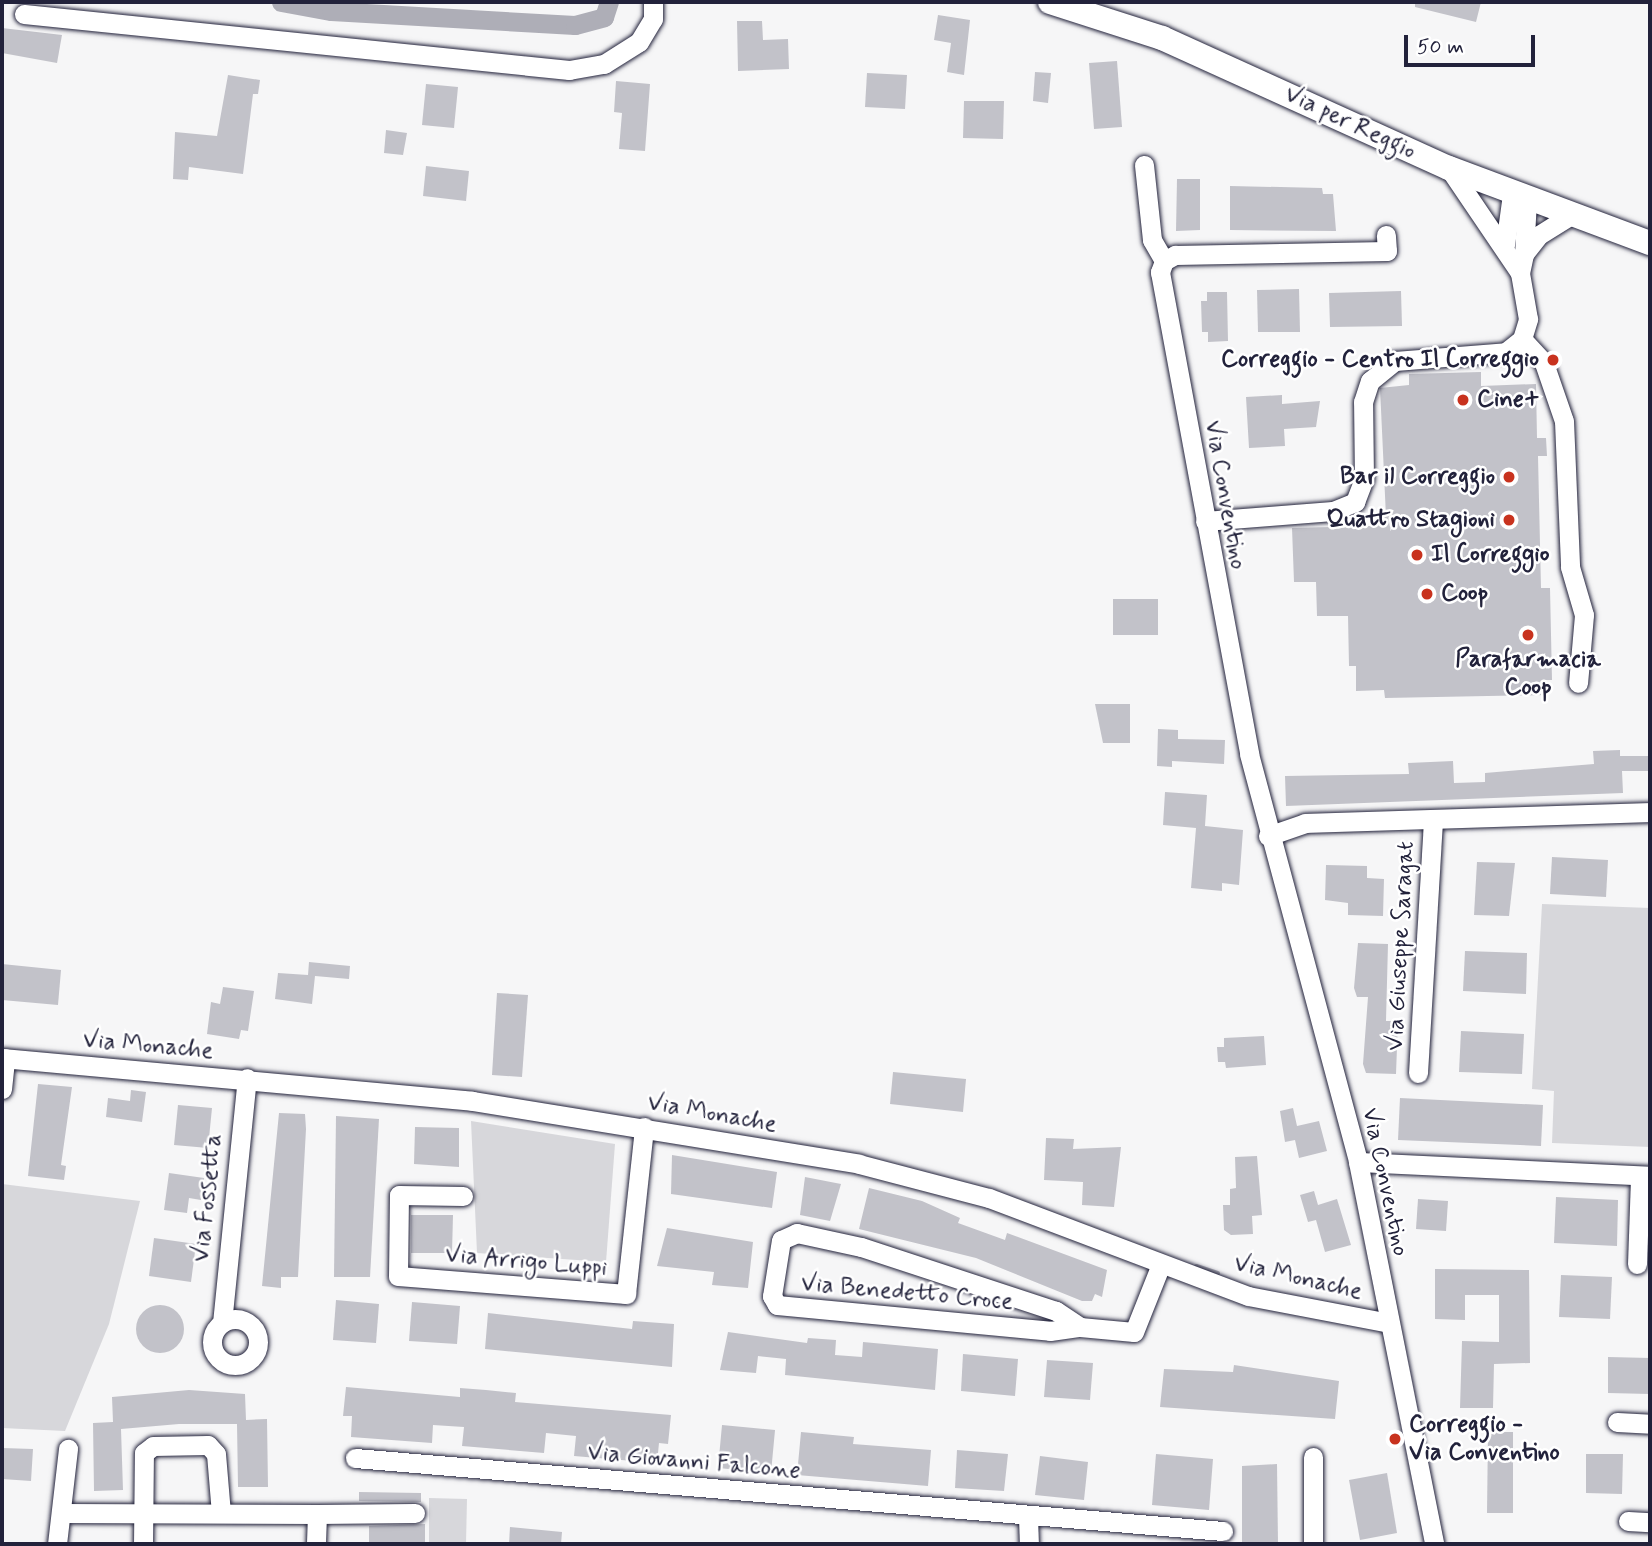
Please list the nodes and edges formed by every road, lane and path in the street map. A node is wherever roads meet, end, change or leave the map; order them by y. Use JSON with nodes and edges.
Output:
{"nodes":[{"id":1,"x":653,"y":2,"type":"edge"},
{"id":2,"x":1050,"y":2,"type":"edge"},
{"id":3,"x":24,"y":14,"type":"dead end"},
{"id":4,"x":1144,"y":165,"type":"dead end"},
{"id":5,"x":1449,"y":168,"type":"junction"},
{"id":6,"x":1520,"y":197,"type":"junction"},
{"id":7,"x":1569,"y":216,"type":"junction"},
{"id":8,"x":1386,"y":235,"type":"dead end"},
{"id":9,"x":1650,"y":243,"type":"edge"},
{"id":10,"x":1514,"y":251,"type":"junction"},
{"id":11,"x":1164,"y":261,"type":"junction"},
{"id":12,"x":1522,"y":339,"type":"junction"},
{"id":13,"x":1205,"y":521,"type":"junction"},
{"id":14,"x":1578,"y":683,"type":"dead end"},
{"id":15,"x":1650,"y":812,"type":"edge"},
{"id":16,"x":1433,"y":821,"type":"junction"},
{"id":17,"x":1268,"y":836,"type":"junction"},
{"id":18,"x":4,"y":1058,"type":"edge"},
{"id":19,"x":1418,"y":1073,"type":"dead end"},
{"id":20,"x":247,"y":1079,"type":"junction"},
{"id":21,"x":2,"y":1089,"type":"edge"},
{"id":22,"x":644,"y":1127,"type":"junction"},
{"id":23,"x":1358,"y":1162,"type":"junction"},
{"id":24,"x":1645,"y":1176,"type":"edge"},
{"id":25,"x":463,"y":1196,"type":"dead end"},
{"id":26,"x":1161,"y":1264,"type":"junction"},
{"id":27,"x":1637,"y":1264,"type":"dead end"},
{"id":28,"x":222,"y":1323,"type":"dead end"},
{"id":29,"x":1389,"y":1323,"type":"junction"},
{"id":30,"x":1080,"y":1327,"type":"junction"},
{"id":31,"x":1617,"y":1422,"type":"dead end"},
{"id":32,"x":1650,"y":1424,"type":"edge"},
{"id":33,"x":68,"y":1449,"type":"dead end"},
{"id":34,"x":1313,"y":1457,"type":"dead end"},
{"id":35,"x":355,"y":1458,"type":"dead end"},
{"id":36,"x":61,"y":1513,"type":"junction"},
{"id":37,"x":221,"y":1513,"type":"junction"},
{"id":38,"x":415,"y":1513,"type":"dead end"},
{"id":39,"x":142,"y":1514,"type":"junction"},
{"id":40,"x":317,"y":1514,"type":"junction"},
{"id":41,"x":1028,"y":1517,"type":"junction"},
{"id":42,"x":1628,"y":1521,"type":"dead end"},
{"id":43,"x":1650,"y":1522,"type":"edge"},
{"id":44,"x":1223,"y":1531,"type":"dead end"},
{"id":45,"x":57,"y":1544,"type":"edge"},
{"id":46,"x":143,"y":1544,"type":"edge"},
{"id":47,"x":316,"y":1544,"type":"edge"},
{"id":48,"x":1029,"y":1544,"type":"edge"},
{"id":49,"x":1313,"y":1544,"type":"edge"},
{"id":50,"x":1434,"y":1544,"type":"edge"}],
"edges":[{"from":1,"to":3,"type":"street"},
{"from":2,"to":5,"type":"main road","name":"Via per Reggio"},
{"from":4,"to":11,"type":"street","name":"Via Conventino"},
{"from":5,"to":6,"type":"main road","name":"Via per Reggio"},
{"from":5,"to":10,"type":"street"},
{"from":6,"to":7,"type":"main road","name":"Via per Reggio"},
{"from":6,"to":10,"type":"street"},
{"from":7,"to":9,"type":"main road","name":"Via per Reggio"},
{"from":7,"to":10,"type":"street"},
{"from":8,"to":11,"type":"street"},
{"from":10,"to":12,"type":"street"},
{"from":11,"to":13,"type":"street","name":"Via Conventino"},
{"from":12,"to":13,"type":"street"},
{"from":12,"to":14,"type":"street"},
{"from":13,"to":17,"type":"street","name":"Via Conventino"},
{"from":15,"to":16,"type":"street"},
{"from":16,"to":17,"type":"street"},
{"from":16,"to":19,"type":"street","name":"Via Giuseppe Saragat"},
{"from":17,"to":23,"type":"street","name":"Via Conventino"},
{"from":18,"to":20,"type":"street","name":"Via Monache"},
{"from":18,"to":21,"type":"street","name":"Via Monache"},
{"from":20,"to":22,"type":"street","name":"Via Monache"},
{"from":20,"to":28,"type":"street","name":"Via Fossetta"},
{"from":22,"to":25,"type":"street","name":"Via Arrigo Luppi"},
{"from":22,"to":26,"type":"street","name":"Via Monache"},
{"from":23,"to":24,"type":"street"},
{"from":23,"to":29,"type":"street","name":"Via Conventino"},
{"from":24,"to":27,"type":"street"},
{"from":26,"to":29,"type":"street","name":"Via Monache"},
{"from":26,"to":30,"type":"street","name":"Via Benedetto Croce"},
{"from":29,"to":50,"type":"street","name":"Via Conventino"},
{"from":30,"to":30,"type":"street","name":"Via Benedetto Croce"},
{"from":31,"to":32,"type":"street"},
{"from":33,"to":36,"type":"street"},
{"from":34,"to":49,"type":"street"},
{"from":35,"to":41,"type":"street","name":"Via Giovanni Falcone"},
{"from":36,"to":39,"type":"street"},
{"from":36,"to":45,"type":"street"},
{"from":37,"to":39,"type":"street"},
{"from":37,"to":39,"type":"street"},
{"from":37,"to":40,"type":"street"},
{"from":38,"to":40,"type":"street"},
{"from":39,"to":46,"type":"street"},
{"from":40,"to":47,"type":"street"},
{"from":41,"to":44,"type":"street","name":"Via Giovanni Falcone"},
{"from":41,"to":48,"type":"street"},
{"from":42,"to":43,"type":"street"}]}
